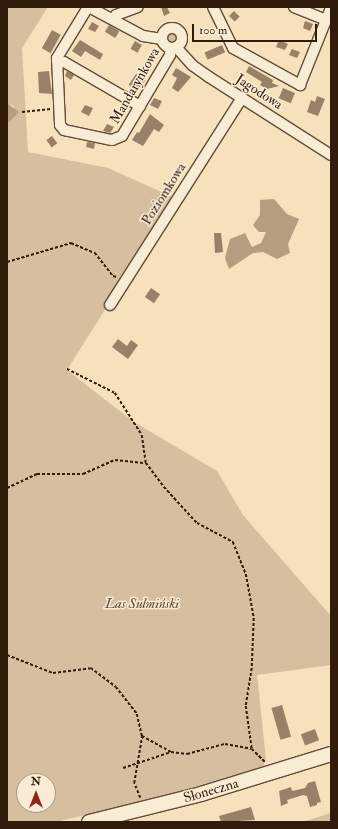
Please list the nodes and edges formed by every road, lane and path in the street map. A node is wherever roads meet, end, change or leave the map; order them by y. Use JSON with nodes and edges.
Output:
{"nodes":[{"id":1,"x":89,"y":7,"type":"edge"},
{"id":2,"x":138,"y":7,"type":"edge"},
{"id":3,"x":213,"y":7,"type":"edge"},
{"id":4,"x":294,"y":7,"type":"edge"},
{"id":5,"x":331,"y":8,"type":"edge"},
{"id":6,"x":113,"y":19,"type":"junction"},
{"id":7,"x":326,"y":20,"type":"junction"},
{"id":8,"x":162,"y":39,"type":"junction"},
{"id":9,"x":174,"y":48,"type":"junction"},
{"id":10,"x":57,"y":61,"type":"junction"},
{"id":11,"x":242,"y":98,"type":"junction"},
{"id":12,"x":140,"y":106,"type":"junction"},
{"id":13,"x":59,"y":109,"type":"junction"},
{"id":14,"x":22,"y":112,"type":"dead end"},
{"id":15,"x":331,"y":155,"type":"edge"},
{"id":16,"x":7,"y":262,"type":"edge"},
{"id":17,"x":126,"y":280,"type":"junction"},
{"id":18,"x":110,"y":305,"type":"dead end"},
{"id":19,"x":67,"y":370,"type":"dead end"},
{"id":20,"x":146,"y":463,"type":"junction"},
{"id":21,"x":7,"y":488,"type":"edge"},
{"id":22,"x":7,"y":655,"type":"edge"},
{"id":23,"x":142,"y":736,"type":"junction"},
{"id":24,"x":252,"y":749,"type":"junction"},
{"id":25,"x":171,"y":752,"type":"junction"},
{"id":26,"x":331,"y":754,"type":"edge"},
{"id":27,"x":137,"y":763,"type":"junction"},
{"id":28,"x":123,"y":768,"type":"dead end"},
{"id":29,"x":275,"y":771,"type":"junction"},
{"id":30,"x":144,"y":808,"type":"junction"},
{"id":31,"x":89,"y":822,"type":"edge"}],
"edges":[{"from":1,"to":6,"type":"street"},
{"from":1,"to":10,"type":"street","name":"Mandarynkowa"},
{"from":2,"to":6,"type":"street"},
{"from":3,"to":7,"type":"street"},
{"from":4,"to":7,"type":"street"},
{"from":5,"to":7,"type":"street"},
{"from":6,"to":8,"type":"street"},
{"from":8,"to":9,"type":"street"},
{"from":8,"to":9,"type":"street"},
{"from":9,"to":11,"type":"street","name":"Jagodowa"},
{"from":9,"to":12,"type":"street","name":"Mandarynkowa"},
{"from":10,"to":12,"type":"street"},
{"from":10,"to":13,"type":"street","name":"Mandarynkowa"},
{"from":11,"to":15,"type":"street","name":"Jagodowa"},
{"from":11,"to":17,"type":"street","name":"Poziomkowa"},
{"from":12,"to":13,"type":"street","name":"Mandarynkowa"},
{"from":13,"to":14,"type":"path"},
{"from":16,"to":17,"type":"path"},
{"from":17,"to":18,"type":"street","name":"Poziomkowa"},
{"from":19,"to":20,"type":"path"},
{"from":20,"to":21,"type":"path"},
{"from":20,"to":24,"type":"path"},
{"from":22,"to":23,"type":"path"},
{"from":23,"to":25,"type":"path"},
{"from":23,"to":27,"type":"path"},
{"from":24,"to":25,"type":"path"},
{"from":24,"to":29,"type":"path"},
{"from":25,"to":27,"type":"path"},
{"from":26,"to":29,"type":"street","name":"Słoneczna"},
{"from":27,"to":28,"type":"path"},
{"from":27,"to":30,"type":"path"},
{"from":29,"to":30,"type":"street","name":"Słoneczna"},
{"from":30,"to":31,"type":"street","name":"Słoneczna"}]}
